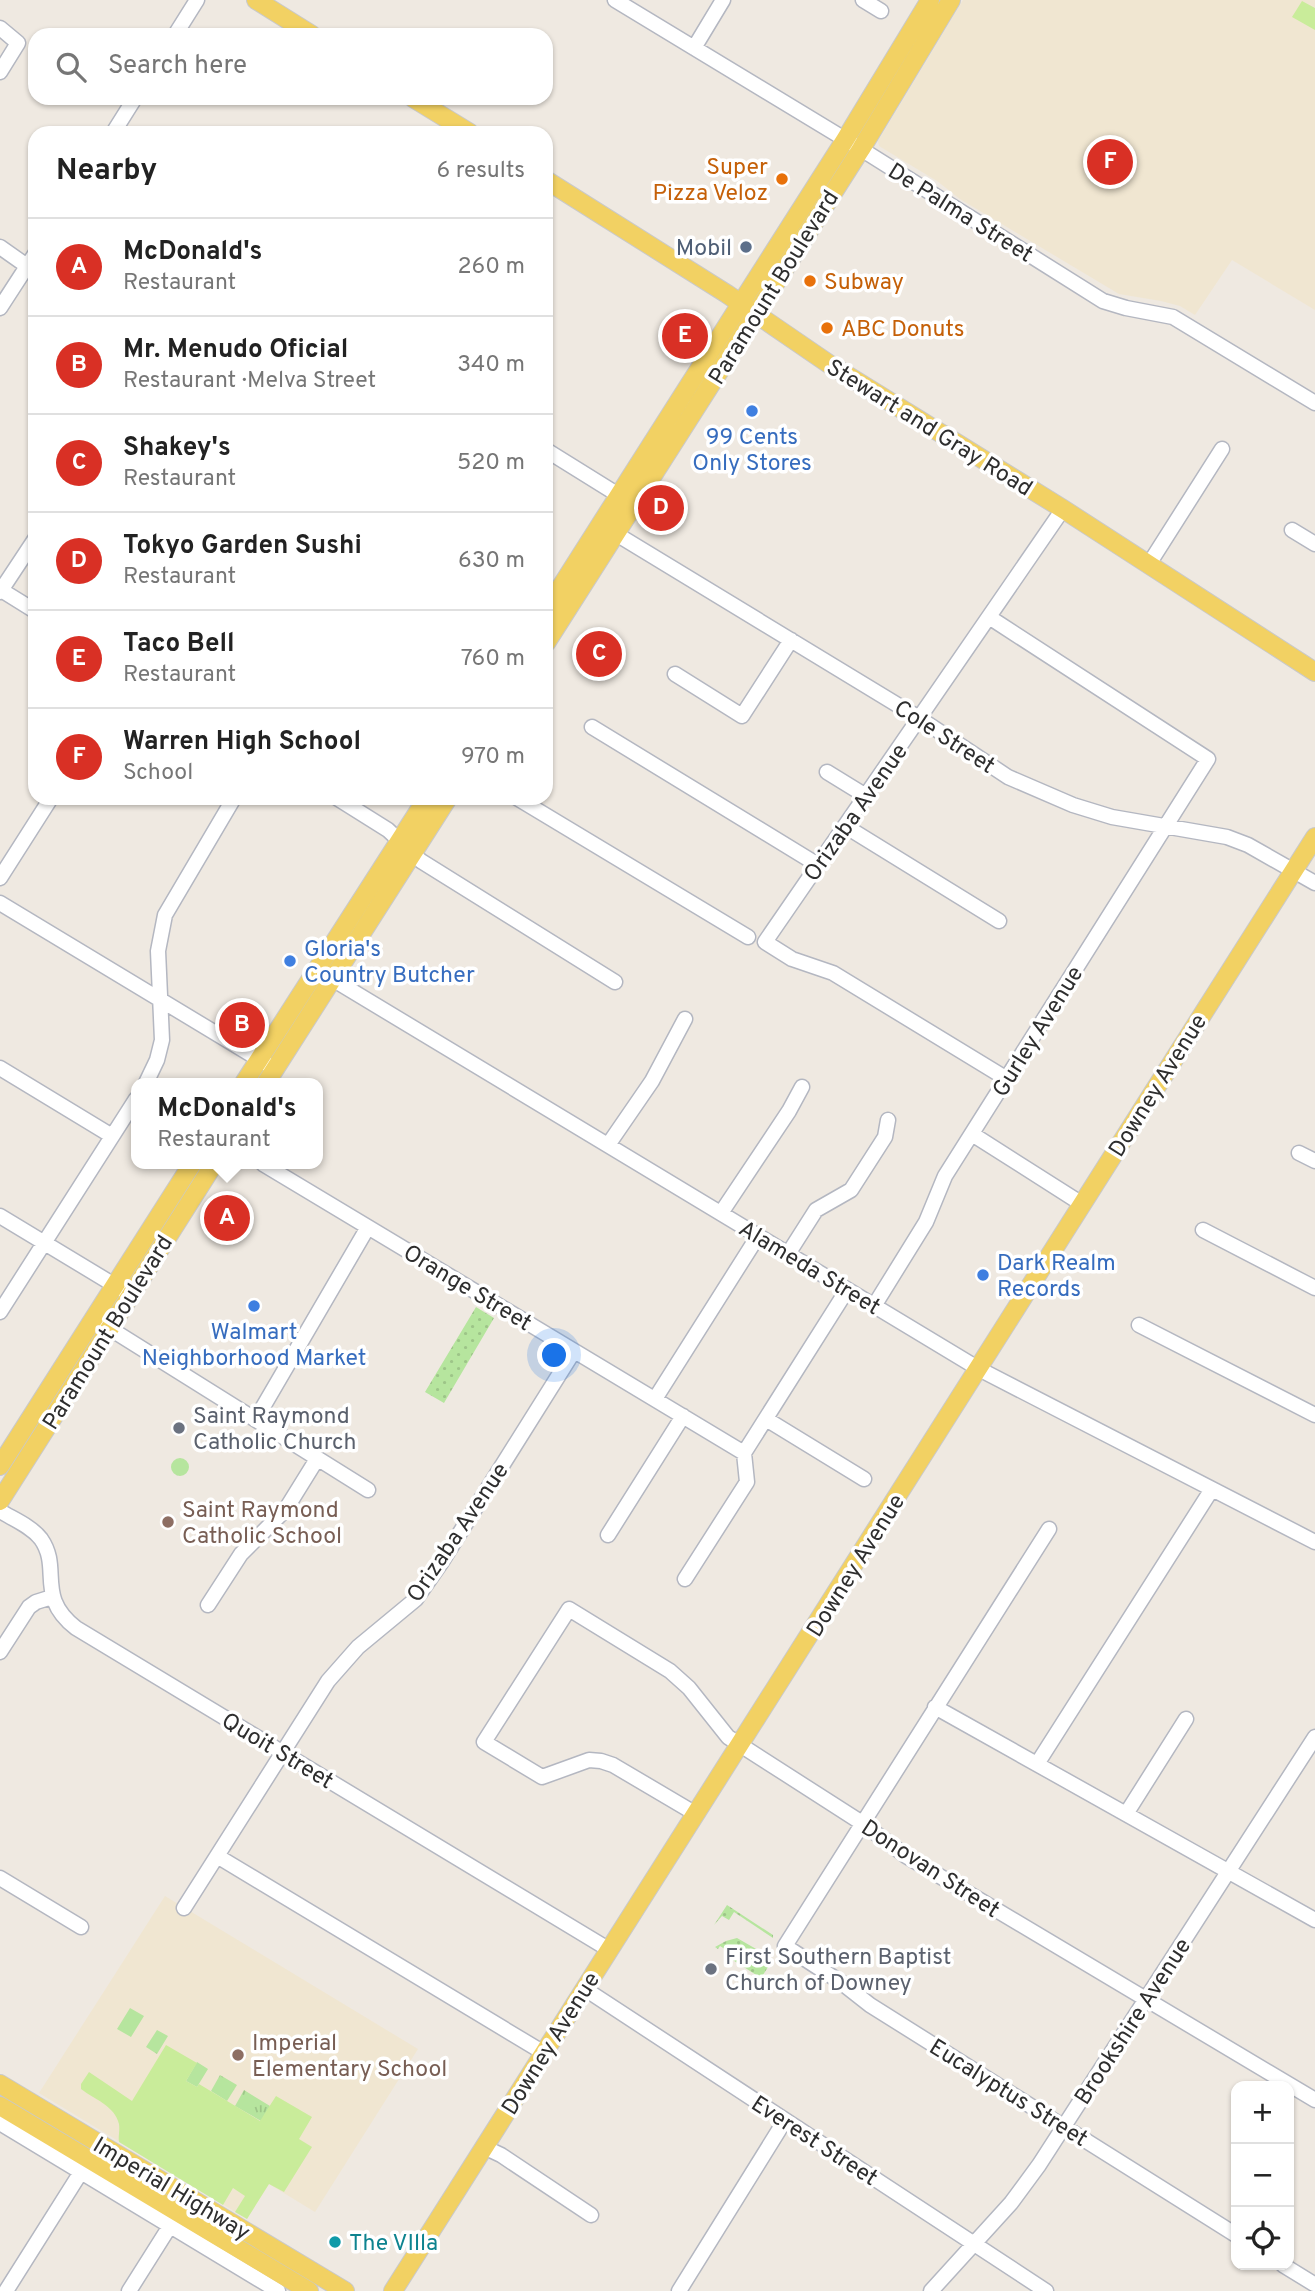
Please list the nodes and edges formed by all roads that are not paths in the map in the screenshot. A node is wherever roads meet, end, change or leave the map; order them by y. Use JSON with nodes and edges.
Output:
{"nodes":[{"id":1,"x":197,"y":0,"type":"edge"},
{"id":2,"x":256,"y":0,"type":"edge"},
{"id":3,"x":615,"y":0,"type":"edge"},
{"id":4,"x":723,"y":0,"type":"edge"},
{"id":5,"x":863,"y":0,"type":"edge"},
{"id":6,"x":930,"y":0,"type":"edge"},
{"id":7,"x":939,"y":0,"type":"edge"},
{"id":8,"x":951,"y":0,"type":"edge"},
{"id":9,"x":881,"y":11,"type":"dead end"},
{"id":10,"x":179,"y":28,"type":"edge"},
{"id":11,"x":301,"y":28,"type":"edge"},
{"id":12,"x":0,"y":29,"type":"edge"},
{"id":13,"x":924,"y":45,"type":"junction"},
{"id":14,"x":694,"y":48,"type":"junction"},
{"id":15,"x":0,"y":72,"type":"edge"},
{"id":16,"x":131,"y":105,"type":"edge"},
{"id":17,"x":424,"y":105,"type":"edge"},
{"id":18,"x":117,"y":126,"type":"edge"},
{"id":19,"x":459,"y":126,"type":"edge"},
{"id":20,"x":853,"y":144,"type":"junction"},
{"id":21,"x":553,"y":184,"type":"edge"},
{"id":22,"x":0,"y":247,"type":"edge"},
{"id":23,"x":28,"y":259,"type":"edge"},
{"id":24,"x":28,"y":265,"type":"edge"},
{"id":25,"x":0,"y":308,"type":"edge"},
{"id":26,"x":749,"y":309,"type":"junction"},
{"id":27,"x":1315,"y":403,"type":"edge"},
{"id":28,"x":1222,"y":449,"type":"dead end"},
{"id":29,"x":553,"y":454,"type":"edge"},
{"id":30,"x":627,"y":500,"type":"junction"},
{"id":31,"x":1063,"y":509,"type":"junction"},
{"id":32,"x":608,"y":529,"type":"junction"},
{"id":33,"x":1292,"y":530,"type":"dead end"},
{"id":34,"x":1315,"y":544,"type":"edge"},
{"id":35,"x":28,"y":550,"type":"edge"},
{"id":36,"x":1149,"y":564,"type":"junction"},
{"id":37,"x":1,"y":591,"type":"edge"},
{"id":38,"x":553,"y":601,"type":"edge"},
{"id":39,"x":28,"y":607,"type":"edge"},
{"id":40,"x":989,"y":617,"type":"junction"},
{"id":41,"x":553,"y":630,"type":"edge"},
{"id":42,"x":790,"y":640,"type":"junction"},
{"id":43,"x":1315,"y":672,"type":"edge"},
{"id":44,"x":675,"y":674,"type":"dead end"},
{"id":45,"x":919,"y":718,"type":"junction"},
{"id":46,"x":592,"y":727,"type":"dead end"},
{"id":47,"x":827,"y":772,"type":"dead end"},
{"id":48,"x":866,"y":796,"type":"junction"},
{"id":49,"x":47,"y":805,"type":"edge"},
{"id":50,"x":230,"y":805,"type":"edge"},
{"id":51,"x":348,"y":805,"type":"edge"},
{"id":52,"x":424,"y":805,"type":"edge"},
{"id":53,"x":442,"y":805,"type":"edge"},
{"id":54,"x":529,"y":805,"type":"edge"},
{"id":55,"x":845,"y":826,"type":"junction"},
{"id":56,"x":1166,"y":827,"type":"junction"},
{"id":57,"x":1315,"y":837,"type":"edge"},
{"id":58,"x":406,"y":847,"type":"junction"},
{"id":59,"x":818,"y":865,"type":"junction"},
{"id":60,"x":1293,"y":872,"type":"junction"},
{"id":61,"x":0,"y":878,"type":"edge"},
{"id":62,"x":1315,"y":883,"type":"edge"},
{"id":63,"x":0,"y":903,"type":"edge"},
{"id":64,"x":999,"y":921,"type":"dead end"},
{"id":65,"x":748,"y":937,"type":"dead end"},
{"id":66,"x":325,"y":974,"type":"junction"},
{"id":67,"x":615,"y":982,"type":"dead end"},
{"id":68,"x":159,"y":1000,"type":"junction"},
{"id":69,"x":685,"y":1019,"type":"dead end"},
{"id":70,"x":0,"y":1069,"type":"edge"},
{"id":71,"x":267,"y":1071,"type":"edge"},
{"id":72,"x":148,"y":1078,"type":"edge"},
{"id":73,"x":1007,"y":1079,"type":"junction"},
{"id":74,"x":802,"y":1087,"type":"dead end"},
{"id":75,"x":131,"y":1107,"type":"edge"},
{"id":76,"x":888,"y":1119,"type":"dead end"},
{"id":77,"x":972,"y":1134,"type":"junction"},
{"id":78,"x":112,"y":1136,"type":"junction"},
{"id":79,"x":608,"y":1145,"type":"junction"},
{"id":80,"x":1299,"y":1153,"type":"dead end"},
{"id":81,"x":1315,"y":1161,"type":"edge"},
{"id":82,"x":189,"y":1169,"type":"edge"},
{"id":83,"x":210,"y":1169,"type":"edge"},
{"id":84,"x":271,"y":1169,"type":"edge"},
{"id":85,"x":1082,"y":1204,"type":"junction"},
{"id":86,"x":720,"y":1213,"type":"junction"},
{"id":87,"x":0,"y":1216,"type":"edge"},
{"id":88,"x":368,"y":1227,"type":"junction"},
{"id":89,"x":1203,"y":1230,"type":"dead end"},
{"id":90,"x":758,"y":1236,"type":"junction"},
{"id":91,"x":45,"y":1243,"type":"junction"},
{"id":92,"x":788,"y":1254,"type":"junction"},
{"id":93,"x":1315,"y":1288,"type":"edge"},
{"id":94,"x":122,"y":1290,"type":"junction"},
{"id":95,"x":847,"y":1290,"type":"junction"},
{"id":96,"x":874,"y":1306,"type":"junction"},
{"id":97,"x":0,"y":1312,"type":"edge"},
{"id":98,"x":101,"y":1322,"type":"junction"},
{"id":99,"x":1139,"y":1325,"type":"dead end"},
{"id":100,"x":574,"y":1351,"type":"junction"},
{"id":101,"x":979,"y":1369,"type":"junction"},
{"id":102,"x":655,"y":1399,"type":"junction"},
{"id":103,"x":1315,"y":1415,"type":"edge"},
{"id":104,"x":683,"y":1416,"type":"junction"},
{"id":105,"x":257,"y":1419,"type":"junction"},
{"id":106,"x":766,"y":1419,"type":"junction"},
{"id":107,"x":744,"y":1453,"type":"junction"},
{"id":108,"x":317,"y":1459,"type":"junction"},
{"id":109,"x":0,"y":1466,"type":"edge"},
{"id":110,"x":864,"y":1479,"type":"dead end"},
{"id":111,"x":1212,"y":1489,"type":"junction"},
{"id":112,"x":368,"y":1490,"type":"dead end"},
{"id":113,"x":0,"y":1500,"type":"edge"},
{"id":114,"x":0,"y":1511,"type":"edge"},
{"id":115,"x":1049,"y":1529,"type":"dead end"},
{"id":116,"x":608,"y":1535,"type":"dead end"},
{"id":117,"x":1315,"y":1542,"type":"edge"},
{"id":118,"x":685,"y":1578,"type":"dead end"},
{"id":119,"x":52,"y":1597,"type":"junction"},
{"id":120,"x":208,"y":1605,"type":"dead end"},
{"id":121,"x":0,"y":1653,"type":"edge"},
{"id":122,"x":935,"y":1707,"type":"junction"},
{"id":123,"x":1186,"y":1719,"type":"dead end"},
{"id":124,"x":1315,"y":1737,"type":"edge"},
{"id":125,"x":740,"y":1745,"type":"junction"},
{"id":126,"x":282,"y":1753,"type":"junction"},
{"id":127,"x":1037,"y":1764,"type":"junction"},
{"id":128,"x":695,"y":1814,"type":"junction"},
{"id":129,"x":1126,"y":1814,"type":"junction"},
{"id":130,"x":862,"y":1824,"type":"junction"},
{"id":131,"x":217,"y":1856,"type":"junction"},
{"id":132,"x":1227,"y":1871,"type":"junction"},
{"id":133,"x":0,"y":1878,"type":"edge"},
{"id":134,"x":184,"y":1908,"type":"dead end"},
{"id":135,"x":1315,"y":1920,"type":"edge"},
{"id":136,"x":81,"y":1927,"type":"dead end"},
{"id":137,"x":608,"y":1950,"type":"junction"},
{"id":138,"x":585,"y":1989,"type":"junction"},
{"id":139,"x":1146,"y":1999,"type":"junction"},
{"id":140,"x":544,"y":2053,"type":"junction"},
{"id":141,"x":0,"y":2084,"type":"edge"},
{"id":142,"x":1315,"y":2100,"type":"edge"},
{"id":143,"x":0,"y":2106,"type":"edge"},
{"id":144,"x":0,"y":2123,"type":"edge"},
{"id":145,"x":1064,"y":2126,"type":"junction"},
{"id":146,"x":779,"y":2130,"type":"dead end"},
{"id":147,"x":484,"y":2147,"type":"junction"},
{"id":148,"x":81,"y":2172,"type":"junction"},
{"id":149,"x":592,"y":2215,"type":"dead end"},
{"id":150,"x":170,"y":2226,"type":"junction"},
{"id":151,"x":1231,"y":2232,"type":"edge"},
{"id":152,"x":975,"y":2245,"type":"junction"},
{"id":153,"x":1290,"y":2270,"type":"edge"},
{"id":154,"x":256,"y":2285,"type":"edge"},
{"id":155,"x":1313,"y":2286,"type":"edge"},
{"id":156,"x":6,"y":2291,"type":"edge"},
{"id":157,"x":129,"y":2291,"type":"edge"},
{"id":158,"x":278,"y":2291,"type":"edge"},
{"id":159,"x":309,"y":2291,"type":"edge"},
{"id":160,"x":345,"y":2291,"type":"edge"},
{"id":161,"x":393,"y":2291,"type":"edge"},
{"id":162,"x":679,"y":2291,"type":"edge"},
{"id":163,"x":931,"y":2291,"type":"edge"},
{"id":164,"x":1046,"y":2291,"type":"edge"}],
"edges":[{"from":1,"to":10,"type":"street"},
{"from":2,"to":11,"type":"main road"},
{"from":3,"to":14,"type":"street","name":"De Palma Street"},
{"from":4,"to":14,"type":"street"},
{"from":5,"to":9,"type":"street"},
{"from":6,"to":20,"type":"main road","name":"Paramount Boulevard"},
{"from":7,"to":13,"type":"main road"},
{"from":8,"to":13,"type":"main road","name":"Paramount Boulevard"},
{"from":12,"to":15,"type":"street"},
{"from":13,"to":20,"type":"main road","name":"Paramount Boulevard"},
{"from":14,"to":20,"type":"street","name":"De Palma Street"},
{"from":16,"to":18,"type":"street"},
{"from":17,"to":19,"type":"main road"},
{"from":20,"to":26,"type":"main road","name":"Paramount Boulevard"},
{"from":20,"to":27,"type":"street","name":"De Palma Street"},
{"from":21,"to":26,"type":"main road","name":"Stewart and Gray Road"},
{"from":22,"to":23,"type":"street"},
{"from":24,"to":25,"type":"street"},
{"from":26,"to":30,"type":"main road","name":"Paramount Boulevard"},
{"from":26,"to":31,"type":"main road","name":"Stewart and Gray Road"},
{"from":28,"to":36,"type":"street"},
{"from":29,"to":30,"type":"street"},
{"from":30,"to":32,"type":"main road","name":"Paramount Boulevard"},
{"from":31,"to":36,"type":"main road","name":"Stewart and Gray Road"},
{"from":31,"to":40,"type":"street","name":"Orizaba Avenue"},
{"from":32,"to":38,"type":"main road","name":"Paramount Boulevard"},
{"from":32,"to":41,"type":"main road","name":"Paramount Boulevard"},
{"from":32,"to":42,"type":"street","name":"Cole Street"},
{"from":33,"to":34,"type":"street"},
{"from":35,"to":37,"type":"street"},
{"from":36,"to":43,"type":"main road","name":"Stewart and Gray Road"},
{"from":37,"to":39,"type":"street"},
{"from":40,"to":45,"type":"street","name":"Orizaba Avenue"},
{"from":40,"to":56,"type":"street","name":"Gurley Avenue"},
{"from":42,"to":44,"type":"street"},
{"from":42,"to":45,"type":"street","name":"Cole Street"},
{"from":45,"to":48,"type":"street","name":"Orizaba Avenue"},
{"from":45,"to":56,"type":"street","name":"Cole Street"},
{"from":46,"to":59,"type":"street"},
{"from":47,"to":48,"type":"street"},
{"from":48,"to":55,"type":"street","name":"Orizaba Avenue"},
{"from":49,"to":61,"type":"street"},
{"from":50,"to":68,"type":"street"},
{"from":51,"to":58,"type":"street"},
{"from":52,"to":58,"type":"main road"},
{"from":53,"to":58,"type":"main road"},
{"from":54,"to":65,"type":"street"},
{"from":55,"to":59,"type":"street","name":"Orizaba Avenue"},
{"from":55,"to":64,"type":"street"},
{"from":56,"to":60,"type":"street","name":"Cole Street"},
{"from":56,"to":73,"type":"street","name":"Gurley Avenue"},
{"from":57,"to":60,"type":"main road","name":"Downey Avenue"},
{"from":58,"to":66,"type":"main road"},
{"from":58,"to":67,"type":"street"},
{"from":59,"to":73,"type":"street","name":"Orizaba Avenue"},
{"from":60,"to":62,"type":"street","name":"Cole Street"},
{"from":60,"to":85,"type":"main road","name":"Downey Avenue"},
{"from":63,"to":68,"type":"street"},
{"from":66,"to":71,"type":"main road"},
{"from":66,"to":79,"type":"street","name":"Alameda Street"},
{"from":68,"to":71,"type":"street"},
{"from":68,"to":72,"type":"street"},
{"from":69,"to":79,"type":"street"},
{"from":70,"to":78,"type":"street"},
{"from":73,"to":77,"type":"street","name":"Gurley Avenue"},
{"from":74,"to":86,"type":"street"},
{"from":75,"to":78,"type":"street"},
{"from":76,"to":92,"type":"street"},
{"from":77,"to":85,"type":"street"},
{"from":77,"to":96,"type":"street","name":"Gurley Avenue"},
{"from":78,"to":91,"type":"street"},
{"from":79,"to":86,"type":"street","name":"Alameda Street"},
{"from":80,"to":81,"type":"street"},
{"from":82,"to":94,"type":"main road","name":"Paramount Boulevard"},
{"from":83,"to":94,"type":"main road","name":"Paramount Boulevard"},
{"from":84,"to":88,"type":"street","name":"Orange Street"},
{"from":85,"to":101,"type":"main road","name":"Downey Avenue"},
{"from":86,"to":90,"type":"street","name":"Alameda Street"},
{"from":87,"to":91,"type":"street"},
{"from":88,"to":100,"type":"street","name":"Orange Street"},
{"from":88,"to":105,"type":"street"},
{"from":89,"to":93,"type":"street"},
{"from":90,"to":92,"type":"street","name":"Alameda Street"},
{"from":90,"to":102,"type":"street"},
{"from":91,"to":94,"type":"street"},
{"from":91,"to":97,"type":"street"},
{"from":92,"to":95,"type":"street","name":"Alameda Street"},
{"from":94,"to":98,"type":"main road","name":"Paramount Boulevard"},
{"from":95,"to":96,"type":"street","name":"Alameda Street"},
{"from":95,"to":106,"type":"street"},
{"from":96,"to":101,"type":"street","name":"Alameda Street"},
{"from":98,"to":105,"type":"street"},
{"from":98,"to":109,"type":"main road","name":"Paramount Boulevard"},
{"from":98,"to":113,"type":"main road","name":"Paramount Boulevard"},
{"from":99,"to":103,"type":"street"},
{"from":100,"to":102,"type":"street","name":"Orange Street"},
{"from":100,"to":126,"type":"street","name":"Orizaba Avenue"},
{"from":101,"to":111,"type":"street","name":"Alameda Street"},
{"from":101,"to":125,"type":"main road","name":"Downey Avenue"},
{"from":102,"to":104,"type":"street","name":"Orange Street"},
{"from":104,"to":107,"type":"street","name":"Orange Street"},
{"from":104,"to":116,"type":"street"},
{"from":105,"to":108,"type":"street"},
{"from":106,"to":107,"type":"street"},
{"from":106,"to":110,"type":"street"},
{"from":107,"to":118,"type":"street"},
{"from":108,"to":112,"type":"street"},
{"from":108,"to":120,"type":"street"},
{"from":111,"to":117,"type":"street","name":"Alameda Street"},
{"from":111,"to":127,"type":"street"},
{"from":114,"to":119,"type":"street","name":"Quoit Street"},
{"from":115,"to":122,"type":"street"},
{"from":119,"to":121,"type":"street"},
{"from":119,"to":126,"type":"street","name":"Quoit Street"},
{"from":122,"to":127,"type":"street"},
{"from":122,"to":130,"type":"street"},
{"from":123,"to":129,"type":"street"},
{"from":124,"to":132,"type":"street","name":"Brookshire Avenue"},
{"from":125,"to":128,"type":"main road","name":"Downey Avenue"},
{"from":125,"to":128,"type":"street","name":"Donovan Street"},
{"from":125,"to":130,"type":"street","name":"Donovan Street"},
{"from":126,"to":131,"type":"street","name":"Orizaba Avenue"},
{"from":126,"to":137,"type":"street","name":"Quoit Street"},
{"from":127,"to":129,"type":"street"},
{"from":128,"to":137,"type":"main road","name":"Downey Avenue"},
{"from":129,"to":132,"type":"street"},
{"from":130,"to":139,"type":"street","name":"Donovan Street"},
{"from":130,"to":145,"type":"street","name":"Eucalyptus Street"},
{"from":131,"to":134,"type":"street","name":"Orizaba Avenue"},
{"from":131,"to":140,"type":"street"},
{"from":132,"to":135,"type":"street"},
{"from":132,"to":139,"type":"street","name":"Brookshire Avenue"},
{"from":133,"to":136,"type":"street"},
{"from":137,"to":138,"type":"main road","name":"Downey Avenue"},
{"from":138,"to":140,"type":"main road","name":"Downey Avenue"},
{"from":138,"to":152,"type":"street","name":"Everest Street"},
{"from":139,"to":142,"type":"street","name":"Donovan Street"},
{"from":139,"to":145,"type":"street","name":"Brookshire Avenue"},
{"from":140,"to":147,"type":"main road","name":"Downey Avenue"},
{"from":141,"to":160,"type":"main road","name":"Imperial Highway"},
{"from":143,"to":159,"type":"main road","name":"Imperial Highway"},
{"from":144,"to":148,"type":"street","name":"Imperial Highway"},
{"from":145,"to":151,"type":"street","name":"Eucalyptus Street"},
{"from":145,"to":152,"type":"street","name":"Brookshire Avenue"},
{"from":146,"to":162,"type":"street"},
{"from":147,"to":149,"type":"street"},
{"from":147,"to":161,"type":"main road","name":"Downey Avenue"},
{"from":148,"to":150,"type":"street","name":"Imperial Highway"},
{"from":148,"to":156,"type":"street"},
{"from":150,"to":154,"type":"street","name":"Imperial Highway"},
{"from":150,"to":157,"type":"street"},
{"from":152,"to":163,"type":"street","name":"Brookshire Avenue"},
{"from":152,"to":164,"type":"street","name":"Everest Street"},
{"from":153,"to":155,"type":"street"},
{"from":154,"to":158,"type":"street","name":"Imperial Highway"}]}
